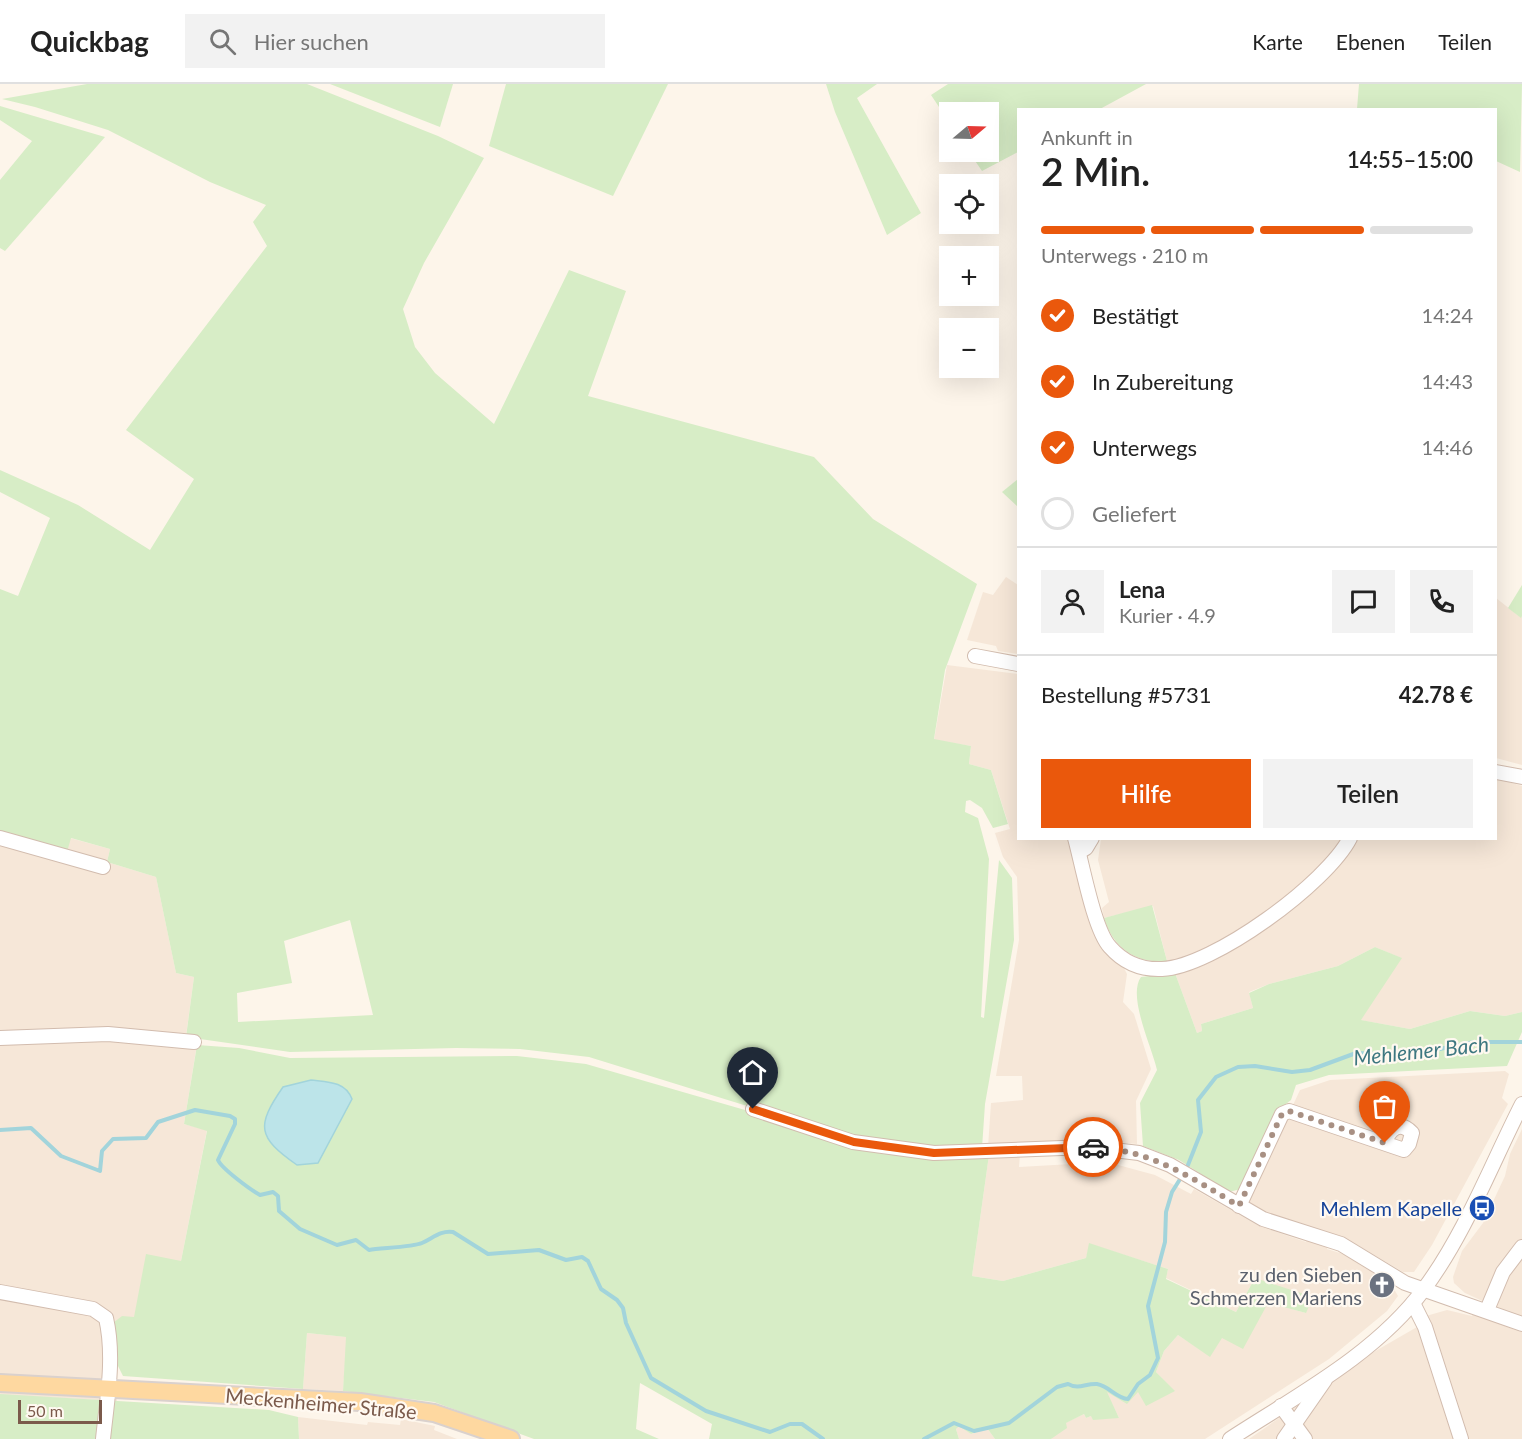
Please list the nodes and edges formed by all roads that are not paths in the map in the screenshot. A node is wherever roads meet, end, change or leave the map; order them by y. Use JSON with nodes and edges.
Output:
{"nodes":[{"id":1,"x":975,"y":656,"type":"dead end"},
{"id":2,"x":1017,"y":664,"type":"edge"},
{"id":3,"x":1497,"y":771,"type":"edge"},
{"id":4,"x":1522,"y":777,"type":"edge"},
{"id":5,"x":0,"y":838,"type":"edge"},
{"id":6,"x":1091,"y":840,"type":"edge"},
{"id":7,"x":1349,"y":840,"type":"edge"},
{"id":8,"x":1077,"y":845,"type":"edge"},
{"id":9,"x":103,"y":867,"type":"dead end"},
{"id":10,"x":0,"y":1038,"type":"edge"},
{"id":11,"x":194,"y":1042,"type":"dead end"},
{"id":12,"x":1522,"y":1104,"type":"edge"},
{"id":13,"x":753,"y":1109,"type":"dead end"},
{"id":14,"x":1385,"y":1143,"type":"dead end"},
{"id":15,"x":1239,"y":1206,"type":"junction"},
{"id":16,"x":1522,"y":1247,"type":"edge"},
{"id":17,"x":1424,"y":1290,"type":"junction"},
{"id":18,"x":0,"y":1292,"type":"edge"},
{"id":19,"x":1413,"y":1303,"type":"junction"},
{"id":20,"x":1486,"y":1310,"type":"junction"},
{"id":21,"x":1522,"y":1324,"type":"edge"},
{"id":22,"x":1329,"y":1374,"type":"junction"},
{"id":23,"x":0,"y":1383,"type":"edge"},
{"id":24,"x":109,"y":1387,"type":"junction"},
{"id":25,"x":1281,"y":1406,"type":"junction"},
{"id":26,"x":1293,"y":1425,"type":"junction"},
{"id":27,"x":103,"y":1439,"type":"edge"},
{"id":28,"x":511,"y":1439,"type":"edge"},
{"id":29,"x":1230,"y":1439,"type":"edge"},
{"id":30,"x":1284,"y":1439,"type":"edge"},
{"id":31,"x":1305,"y":1439,"type":"edge"},
{"id":32,"x":1461,"y":1439,"type":"edge"}],
"edges":[{"from":1,"to":2,"type":"street"},
{"from":3,"to":4,"type":"street"},
{"from":5,"to":9,"type":"street"},
{"from":6,"to":8,"type":"street"},
{"from":7,"to":8,"type":"street"},
{"from":10,"to":11,"type":"street"},
{"from":12,"to":17,"type":"street"},
{"from":13,"to":15,"type":"street"},
{"from":14,"to":15,"type":"street"},
{"from":15,"to":17,"type":"street"},
{"from":16,"to":20,"type":"street"},
{"from":17,"to":19,"type":"street"},
{"from":17,"to":20,"type":"street"},
{"from":18,"to":24,"type":"street"},
{"from":19,"to":22,"type":"street"},
{"from":19,"to":32,"type":"street"},
{"from":20,"to":21,"type":"street"},
{"from":22,"to":25,"type":"street"},
{"from":22,"to":26,"type":"street"},
{"from":23,"to":24,"type":"main road","name":"Meckenheimer Straße"},
{"from":24,"to":27,"type":"street"},
{"from":24,"to":28,"type":"main road","name":"Meckenheimer Straße"},
{"from":25,"to":26,"type":"street"},
{"from":25,"to":29,"type":"street"},
{"from":26,"to":30,"type":"street"},
{"from":26,"to":31,"type":"street"}]}
